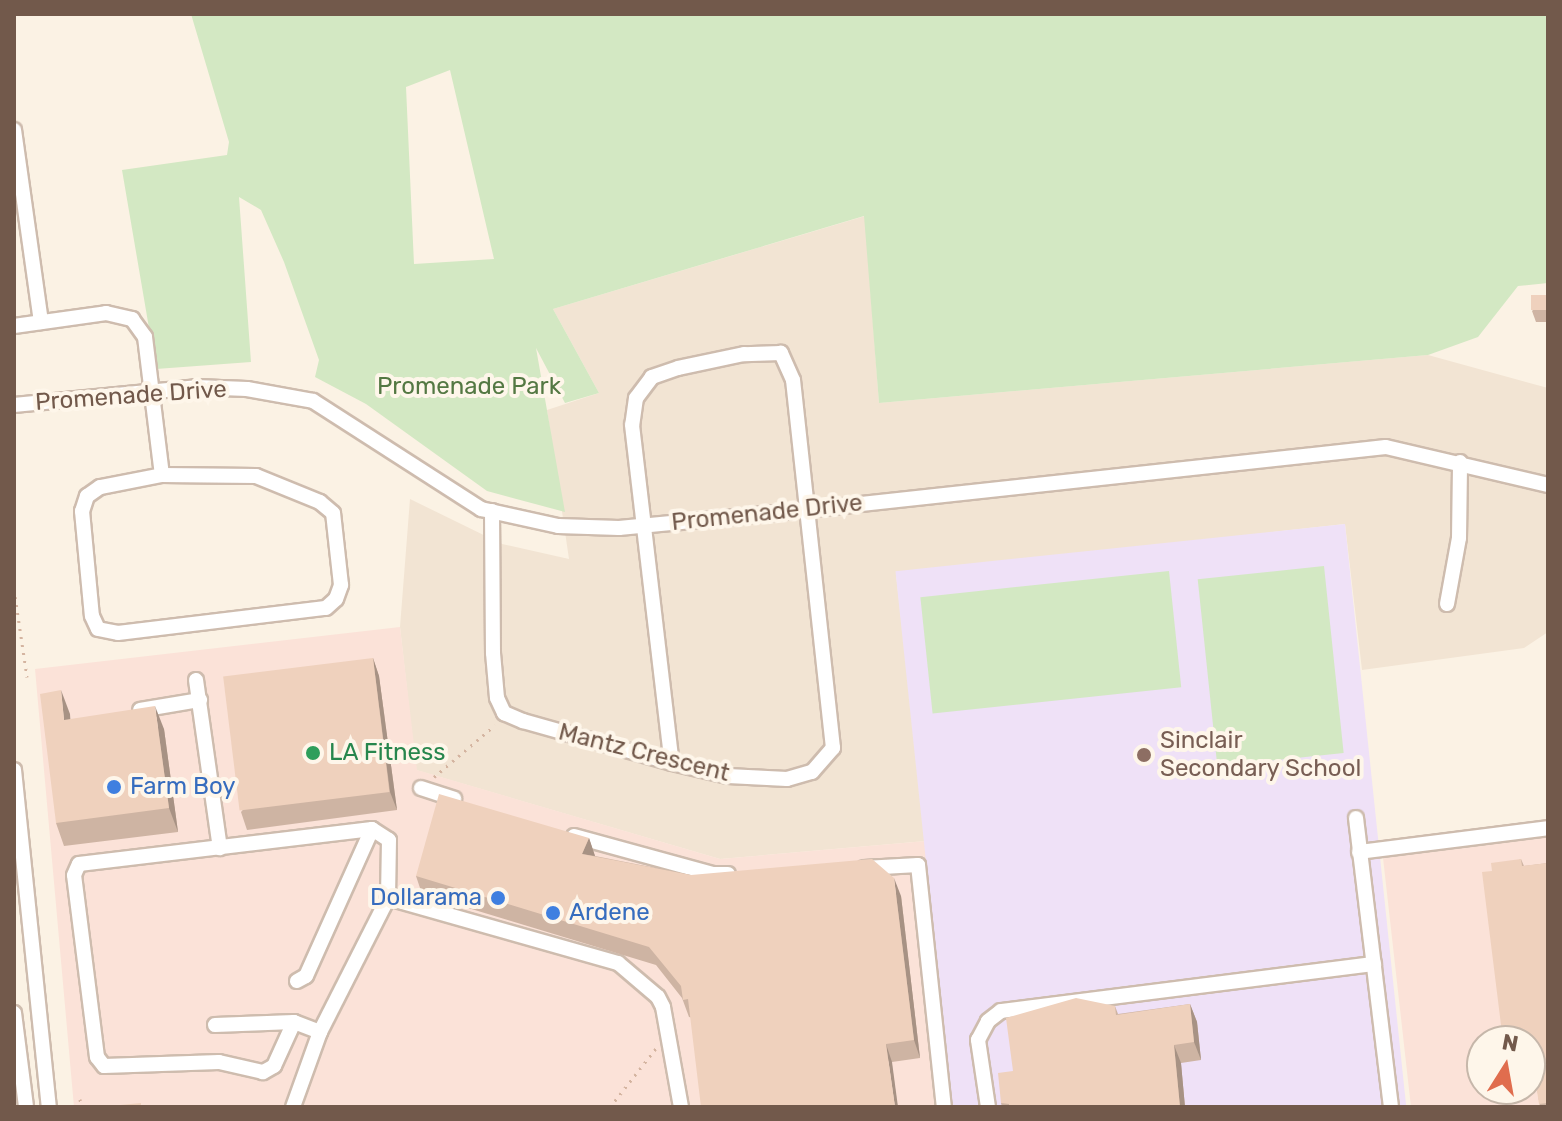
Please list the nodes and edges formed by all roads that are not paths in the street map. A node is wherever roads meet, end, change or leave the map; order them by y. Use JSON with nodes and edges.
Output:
{"nodes":[{"id":1,"x":14,"y":132,"type":"edge"},
{"id":2,"x":21,"y":231,"type":"edge"},
{"id":3,"x":41,"y":322,"type":"junction"},
{"id":4,"x":14,"y":326,"type":"edge"},
{"id":5,"x":149,"y":391,"type":"junction"},
{"id":6,"x":14,"y":405,"type":"edge"},
{"id":7,"x":1460,"y":462,"type":"junction"},
{"id":8,"x":162,"y":475,"type":"junction"},
{"id":9,"x":1548,"y":485,"type":"edge"},
{"id":10,"x":806,"y":510,"type":"junction"},
{"id":11,"x":492,"y":511,"type":"junction"},
{"id":12,"x":647,"y":525,"type":"junction"},
{"id":13,"x":1447,"y":604,"type":"dead end"},
{"id":14,"x":196,"y":680,"type":"dead end"},
{"id":15,"x":200,"y":700,"type":"junction"},
{"id":16,"x":128,"y":712,"type":"edge"},
{"id":17,"x":672,"y":763,"type":"junction"},
{"id":18,"x":14,"y":770,"type":"edge"},
{"id":19,"x":421,"y":788,"type":"road end"},
{"id":20,"x":465,"y":803,"type":"edge"},
{"id":21,"x":1356,"y":818,"type":"dead end"},
{"id":22,"x":1548,"y":828,"type":"edge"},
{"id":23,"x":372,"y":829,"type":"junction"},
{"id":24,"x":553,"y":830,"type":"edge"},
{"id":25,"x":220,"y":848,"type":"junction"},
{"id":26,"x":1359,"y":852,"type":"junction"},
{"id":27,"x":855,"y":868,"type":"edge"},
{"id":28,"x":744,"y":873,"type":"edge"},
{"id":29,"x":388,"y":898,"type":"junction"},
{"id":30,"x":1374,"y":964,"type":"junction"},
{"id":31,"x":297,"y":981,"type":"dead end"},
{"id":32,"x":14,"y":1013,"type":"edge"},
{"id":33,"x":294,"y":1022,"type":"junction"},
{"id":34,"x":215,"y":1025,"type":"dead end"},
{"id":35,"x":320,"y":1032,"type":"junction"},
{"id":36,"x":26,"y":1107,"type":"edge"},
{"id":37,"x":49,"y":1107,"type":"edge"},
{"id":38,"x":293,"y":1107,"type":"edge"},
{"id":39,"x":681,"y":1107,"type":"edge"},
{"id":40,"x":944,"y":1107,"type":"edge"},
{"id":41,"x":988,"y":1107,"type":"edge"},
{"id":42,"x":1391,"y":1107,"type":"edge"}],
"edges":[{"from":1,"to":2,"type":"street"},
{"from":2,"to":3,"type":"street"},
{"from":3,"to":4,"type":"street"},
{"from":3,"to":5,"type":"street"},
{"from":5,"to":6,"type":"street","name":"Promenade Drive"},
{"from":5,"to":8,"type":"street"},
{"from":5,"to":11,"type":"street","name":"Promenade Drive"},
{"from":7,"to":9,"type":"street","name":"Promenade Drive"},
{"from":7,"to":10,"type":"street","name":"Promenade Drive"},
{"from":7,"to":13,"type":"street"},
{"from":8,"to":8,"type":"street"},
{"from":10,"to":12,"type":"street","name":"Promenade Drive"},
{"from":10,"to":12,"type":"street"},
{"from":10,"to":17,"type":"street","name":"Mantz Crescent"},
{"from":11,"to":12,"type":"street","name":"Promenade Drive"},
{"from":11,"to":17,"type":"street","name":"Mantz Crescent"},
{"from":12,"to":17,"type":"street"},
{"from":14,"to":15,"type":"street"},
{"from":15,"to":16,"type":"street"},
{"from":15,"to":25,"type":"street"},
{"from":18,"to":37,"type":"street"},
{"from":19,"to":20,"type":"street"},
{"from":21,"to":26,"type":"street"},
{"from":22,"to":26,"type":"street"},
{"from":23,"to":25,"type":"street"},
{"from":23,"to":29,"type":"street"},
{"from":23,"to":31,"type":"street"},
{"from":24,"to":28,"type":"street"},
{"from":25,"to":33,"type":"street"},
{"from":26,"to":30,"type":"street"},
{"from":27,"to":40,"type":"street"},
{"from":29,"to":35,"type":"street"},
{"from":29,"to":39,"type":"street"},
{"from":30,"to":41,"type":"street"},
{"from":30,"to":42,"type":"street"},
{"from":32,"to":36,"type":"street"},
{"from":33,"to":34,"type":"street"},
{"from":33,"to":35,"type":"street"},
{"from":35,"to":38,"type":"street"}]}
